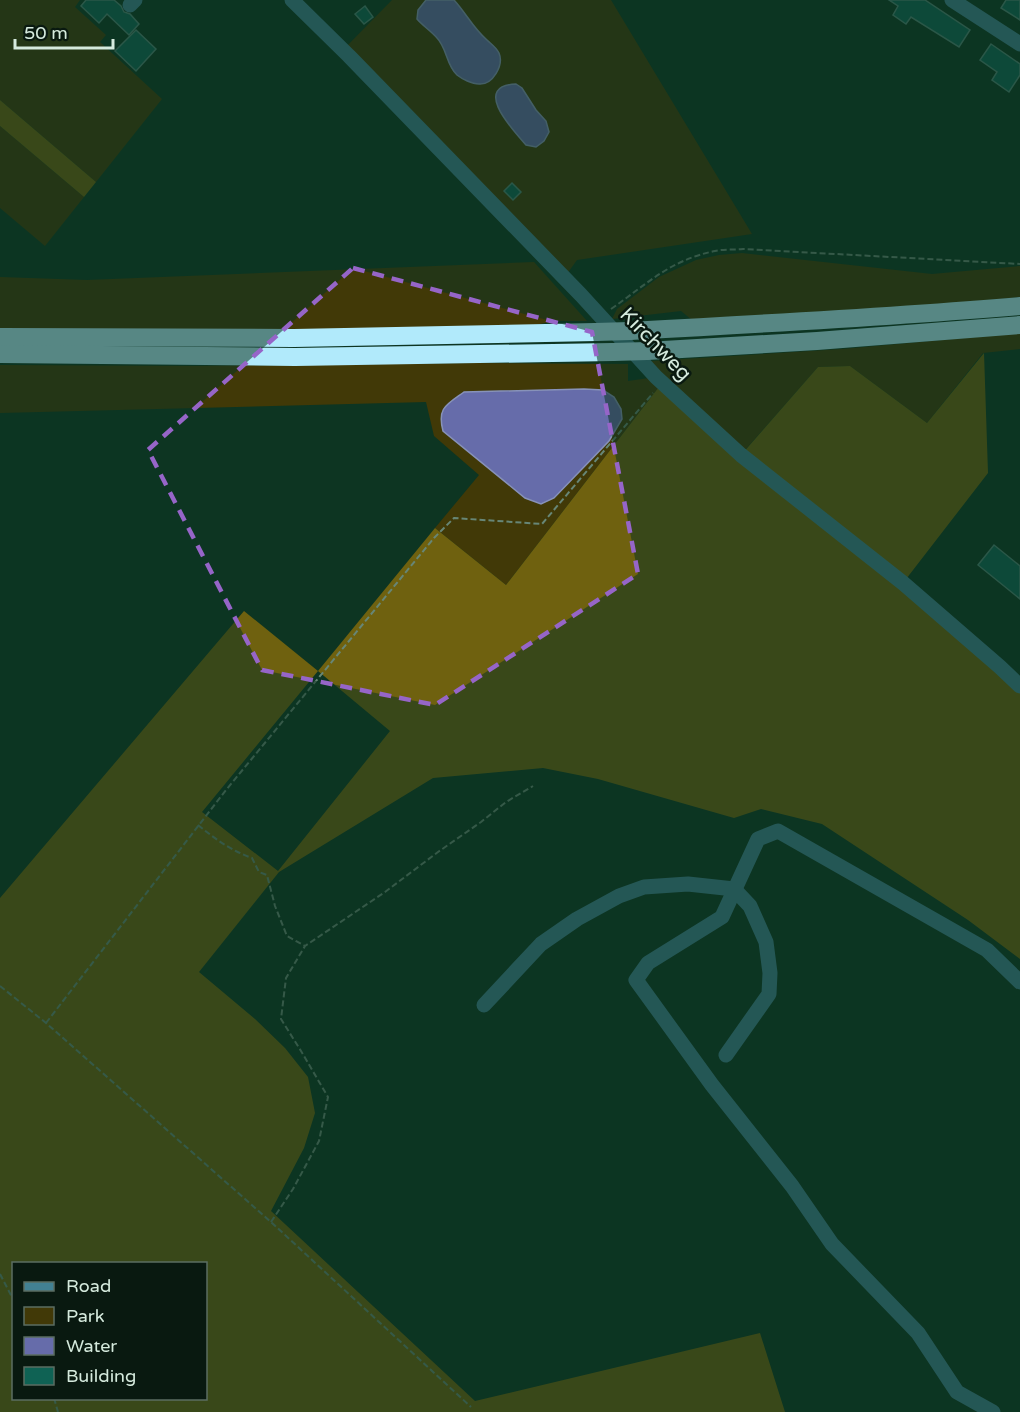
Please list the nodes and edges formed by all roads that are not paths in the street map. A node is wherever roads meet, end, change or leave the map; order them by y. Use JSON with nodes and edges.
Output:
{"nodes":[{"id":1,"x":292,"y":0,"type":"edge"},
{"id":2,"x":952,"y":0,"type":"edge"},
{"id":3,"x":1020,"y":44,"type":"edge"},
{"id":4,"x":1020,"y":306,"type":"edge"},
{"id":5,"x":598,"y":324,"type":"junction"},
{"id":6,"x":1020,"y":326,"type":"edge"},
{"id":7,"x":0,"y":338,"type":"edge"},
{"id":8,"x":0,"y":356,"type":"edge"},
{"id":9,"x":1020,"y":686,"type":"edge"},
{"id":10,"x":734,"y":889,"type":"junction"},
{"id":11,"x":1020,"y":982,"type":"edge"},
{"id":12,"x":484,"y":1005,"type":"dead end"},
{"id":13,"x":726,"y":1055,"type":"dead end"},
{"id":14,"x":993,"y":1412,"type":"edge"}],
"edges":[{"from":1,"to":5,"type":"street","name":"Kirchweg"},
{"from":2,"to":3,"type":"street"},
{"from":4,"to":5,"type":"highway","bridge":true},
{"from":5,"to":7,"type":"highway"},
{"from":5,"to":9,"type":"street","name":"Kirchweg"},
{"from":6,"to":8,"type":"highway","bridge":true},
{"from":10,"to":11,"type":"street"},
{"from":10,"to":12,"type":"street"},
{"from":10,"to":13,"type":"street"},
{"from":10,"to":14,"type":"street"}]}
